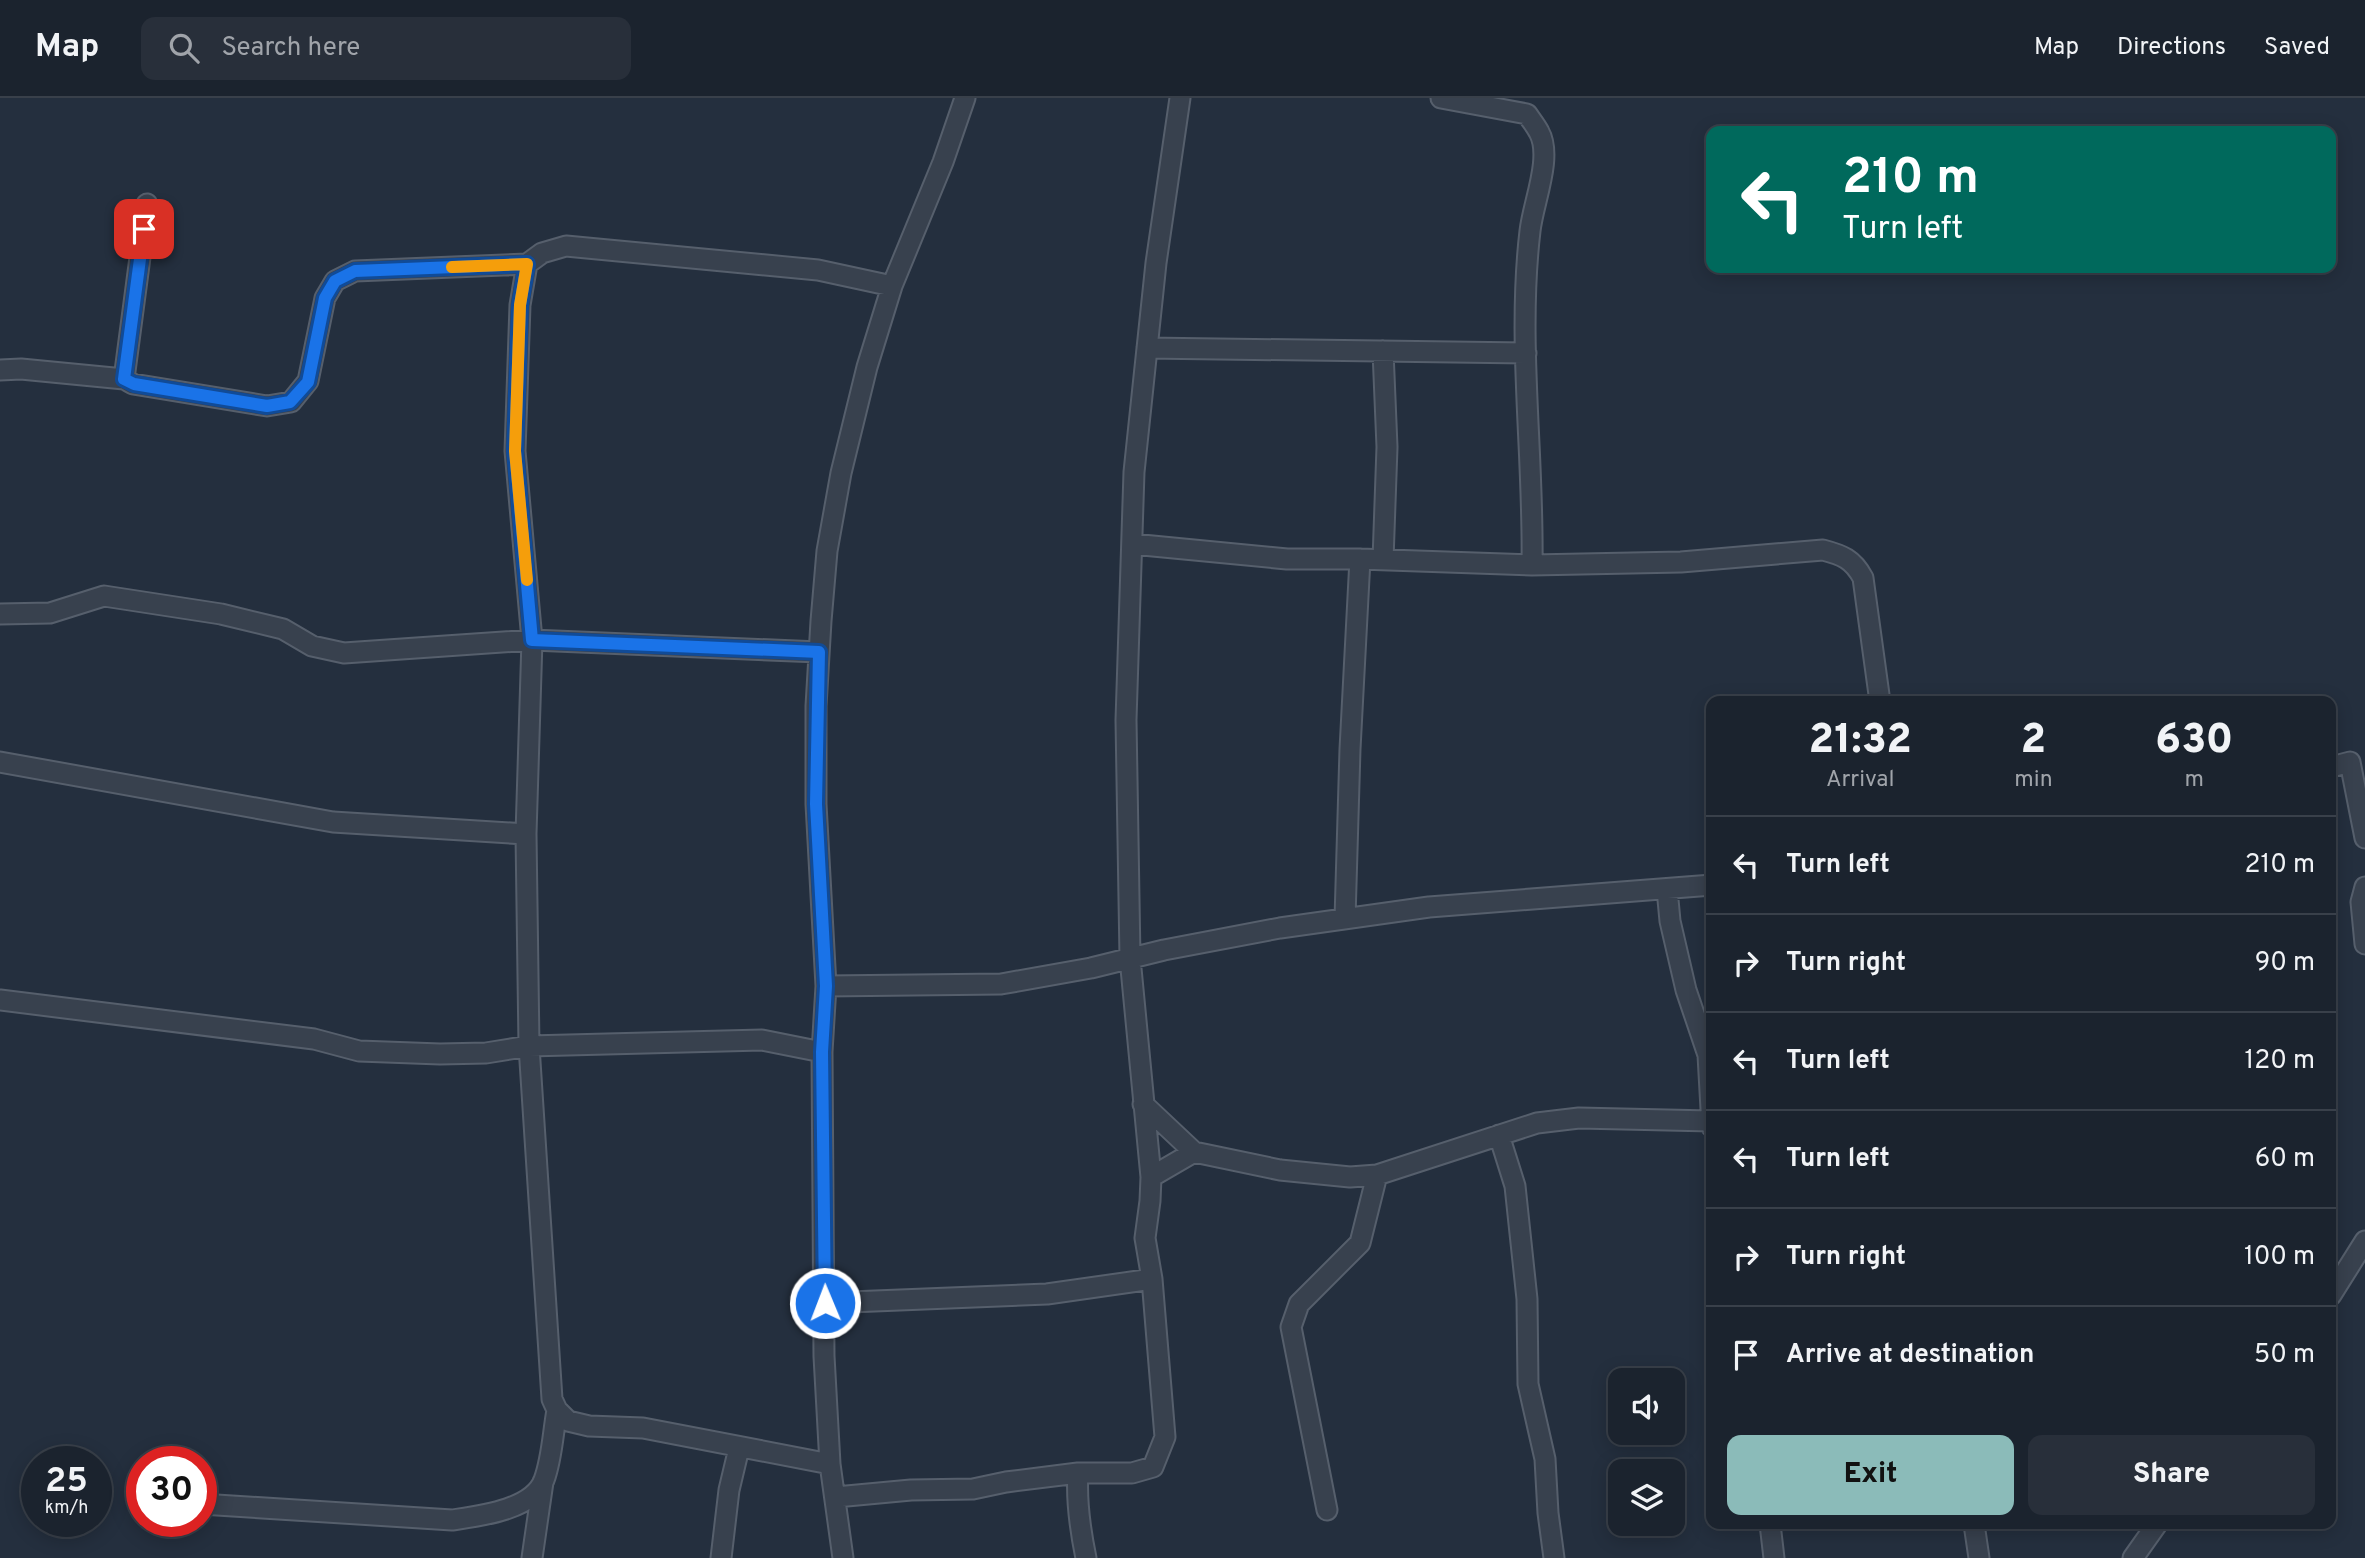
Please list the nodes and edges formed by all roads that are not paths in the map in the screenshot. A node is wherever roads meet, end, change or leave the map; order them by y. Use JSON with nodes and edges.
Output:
{"nodes":[{"id":1,"x":965,"y":98,"type":"edge"},
{"id":2,"x":1180,"y":98,"type":"edge"},
{"id":3,"x":1441,"y":98,"type":"edge"},
{"id":4,"x":147,"y":205,"type":"dead end"},
{"id":5,"x":527,"y":264,"type":"junction"},
{"id":6,"x":892,"y":286,"type":"junction"},
{"id":7,"x":1147,"y":348,"type":"junction"},
{"id":8,"x":1383,"y":351,"type":"junction"},
{"id":9,"x":1526,"y":353,"type":"junction"},
{"id":10,"x":0,"y":370,"type":"edge"},
{"id":11,"x":124,"y":379,"type":"junction"},
{"id":12,"x":1132,"y":544,"type":"junction"},
{"id":13,"x":1360,"y":559,"type":"junction"},
{"id":14,"x":1383,"y":560,"type":"junction"},
{"id":15,"x":1531,"y":565,"type":"junction"},
{"id":16,"x":0,"y":614,"type":"edge"},
{"id":17,"x":532,"y":640,"type":"junction"},
{"id":18,"x":819,"y":652,"type":"junction"},
{"id":19,"x":1879,"y":696,"type":"edge"},
{"id":20,"x":2349,"y":761,"type":"edge"},
{"id":21,"x":0,"y":762,"type":"edge"},
{"id":22,"x":526,"y":834,"type":"junction"},
{"id":23,"x":2365,"y":838,"type":"edge"},
{"id":24,"x":1706,"y":886,"type":"edge"},
{"id":25,"x":2365,"y":887,"type":"edge"},
{"id":26,"x":1667,"y":889,"type":"junction"},
{"id":27,"x":1345,"y":919,"type":"junction"},
{"id":28,"x":2365,"y":944,"type":"edge"},
{"id":29,"x":1130,"y":958,"type":"junction"},
{"id":30,"x":826,"y":986,"type":"junction"},
{"id":31,"x":0,"y":1000,"type":"edge"},
{"id":32,"x":529,"y":1046,"type":"junction"},
{"id":33,"x":1706,"y":1049,"type":"edge"},
{"id":34,"x":822,"y":1052,"type":"junction"},
{"id":35,"x":1143,"y":1104,"type":"junction"},
{"id":36,"x":1706,"y":1124,"type":"edge"},
{"id":37,"x":1499,"y":1135,"type":"junction"},
{"id":38,"x":1194,"y":1152,"type":"junction"},
{"id":39,"x":1377,"y":1175,"type":"junction"},
{"id":40,"x":1151,"y":1177,"type":"junction"},
{"id":41,"x":2365,"y":1241,"type":"edge"},
{"id":42,"x":1152,"y":1279,"type":"junction"},
{"id":43,"x":2336,"y":1287,"type":"edge"},
{"id":44,"x":825,"y":1303,"type":"junction"},
{"id":45,"x":557,"y":1410,"type":"junction"},
{"id":46,"x":739,"y":1448,"type":"junction"},
{"id":47,"x":830,"y":1464,"type":"junction"},
{"id":48,"x":1078,"y":1473,"type":"junction"},
{"id":49,"x":543,"y":1482,"type":"junction"},
{"id":50,"x":836,"y":1497,"type":"junction"},
{"id":51,"x":217,"y":1505,"type":"edge"},
{"id":52,"x":1327,"y":1510,"type":"dead end"},
{"id":53,"x":1771,"y":1529,"type":"edge"},
{"id":54,"x":1975,"y":1529,"type":"edge"},
{"id":55,"x":2153,"y":1529,"type":"edge"},
{"id":56,"x":532,"y":1558,"type":"edge"},
{"id":57,"x":722,"y":1558,"type":"edge"},
{"id":58,"x":843,"y":1558,"type":"edge"},
{"id":59,"x":1086,"y":1558,"type":"edge"},
{"id":60,"x":1554,"y":1558,"type":"edge"},
{"id":61,"x":1774,"y":1558,"type":"edge"},
{"id":62,"x":1979,"y":1558,"type":"edge"},
{"id":63,"x":2133,"y":1558,"type":"edge"}],
"edges":[{"from":1,"to":6,"type":"street"},
{"from":2,"to":7,"type":"street"},
{"from":3,"to":9,"type":"street"},
{"from":4,"to":11,"type":"street"},
{"from":5,"to":6,"type":"street"},
{"from":5,"to":11,"type":"street"},
{"from":5,"to":17,"type":"street"},
{"from":6,"to":18,"type":"street"},
{"from":7,"to":8,"type":"street"},
{"from":7,"to":12,"type":"street"},
{"from":8,"to":9,"type":"street"},
{"from":8,"to":14,"type":"street"},
{"from":9,"to":15,"type":"street"},
{"from":10,"to":11,"type":"street"},
{"from":12,"to":13,"type":"street"},
{"from":12,"to":29,"type":"street"},
{"from":13,"to":14,"type":"street"},
{"from":13,"to":27,"type":"street"},
{"from":14,"to":15,"type":"street"},
{"from":15,"to":19,"type":"street"},
{"from":16,"to":17,"type":"street"},
{"from":17,"to":18,"type":"street"},
{"from":17,"to":22,"type":"street"},
{"from":18,"to":30,"type":"street"},
{"from":20,"to":23,"type":"street"},
{"from":21,"to":22,"type":"street"},
{"from":22,"to":32,"type":"street"},
{"from":24,"to":26,"type":"street"},
{"from":25,"to":28,"type":"street"},
{"from":26,"to":27,"type":"street"},
{"from":26,"to":33,"type":"street"},
{"from":27,"to":29,"type":"street"},
{"from":29,"to":30,"type":"street"},
{"from":29,"to":35,"type":"street"},
{"from":30,"to":34,"type":"street"},
{"from":31,"to":32,"type":"street"},
{"from":32,"to":34,"type":"street"},
{"from":32,"to":45,"type":"street"},
{"from":34,"to":44,"type":"street"},
{"from":35,"to":38,"type":"street"},
{"from":35,"to":40,"type":"street"},
{"from":36,"to":37,"type":"street"},
{"from":37,"to":39,"type":"street"},
{"from":37,"to":60,"type":"street"},
{"from":38,"to":39,"type":"street"},
{"from":38,"to":40,"type":"street"},
{"from":39,"to":52,"type":"street"},
{"from":40,"to":42,"type":"street"},
{"from":41,"to":43,"type":"street"},
{"from":42,"to":44,"type":"street"},
{"from":42,"to":48,"type":"street"},
{"from":44,"to":47,"type":"street"},
{"from":45,"to":46,"type":"street"},
{"from":45,"to":49,"type":"street"},
{"from":46,"to":47,"type":"street"},
{"from":46,"to":57,"type":"street"},
{"from":47,"to":50,"type":"street"},
{"from":48,"to":50,"type":"street"},
{"from":48,"to":59,"type":"street"},
{"from":49,"to":51,"type":"street"},
{"from":49,"to":56,"type":"street"},
{"from":50,"to":58,"type":"street"},
{"from":53,"to":61,"type":"street"},
{"from":54,"to":62,"type":"street"},
{"from":55,"to":63,"type":"street"}]}
